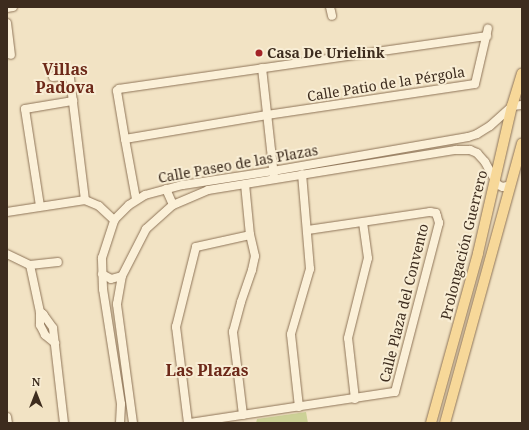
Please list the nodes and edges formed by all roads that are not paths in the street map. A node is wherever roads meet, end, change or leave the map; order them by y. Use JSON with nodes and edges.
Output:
{"nodes":[{"id":1,"x":13,"y":7,"type":"edge"},
{"id":2,"x":330,"y":7,"type":"edge"},
{"id":3,"x":7,"y":8,"type":"edge"},
{"id":4,"x":332,"y":16,"type":"dead end"},
{"id":5,"x":7,"y":23,"type":"edge"},
{"id":6,"x":11,"y":55,"type":"dead end"},
{"id":7,"x":262,"y":68,"type":"junction"},
{"id":8,"x":522,"y":73,"type":"edge"},
{"id":9,"x":53,"y":77,"type":"dead end"},
{"id":10,"x":73,"y":102,"type":"junction"},
{"id":11,"x":517,"y":106,"type":"edge"},
{"id":12,"x":267,"y":115,"type":"junction"},
{"id":13,"x":125,"y":139,"type":"junction"},
{"id":14,"x":522,"y":146,"type":"edge"},
{"id":15,"x":519,"y":168,"type":"edge"},
{"id":16,"x":302,"y":174,"type":"junction"},
{"id":17,"x":274,"y":175,"type":"junction"},
{"id":18,"x":495,"y":180,"type":"junction"},
{"id":19,"x":245,"y":184,"type":"junction"},
{"id":20,"x":511,"y":185,"type":"junction"},
{"id":21,"x":166,"y":189,"type":"junction"},
{"id":22,"x":136,"y":199,"type":"junction"},
{"id":23,"x":85,"y":200,"type":"junction"},
{"id":24,"x":173,"y":205,"type":"junction"},
{"id":25,"x":40,"y":206,"type":"junction"},
{"id":26,"x":7,"y":212,"type":"edge"},
{"id":27,"x":114,"y":220,"type":"junction"},
{"id":28,"x":363,"y":223,"type":"junction"},
{"id":29,"x":308,"y":230,"type":"junction"},
{"id":30,"x":250,"y":235,"type":"junction"},
{"id":31,"x":7,"y":254,"type":"edge"},
{"id":32,"x":58,"y":262,"type":"dead end"},
{"id":33,"x":30,"y":265,"type":"junction"},
{"id":34,"x":102,"y":274,"type":"junction"},
{"id":35,"x":122,"y":276,"type":"junction"},
{"id":36,"x":471,"y":278,"type":"junction"},
{"id":37,"x":484,"y":282,"type":"junction"},
{"id":38,"x":355,"y":399,"type":"junction"},
{"id":39,"x":298,"y":407,"type":"junction"},
{"id":40,"x":243,"y":415,"type":"junction"},
{"id":41,"x":7,"y":417,"type":"edge"},
{"id":42,"x":8,"y":423,"type":"edge"},
{"id":43,"x":64,"y":423,"type":"edge"},
{"id":44,"x":120,"y":423,"type":"edge"},
{"id":45,"x":133,"y":423,"type":"edge"},
{"id":46,"x":188,"y":423,"type":"edge"},
{"id":47,"x":431,"y":423,"type":"edge"},
{"id":48,"x":445,"y":423,"type":"edge"}],
"edges":[{"from":1,"to":3,"type":"street"},
{"from":2,"to":4,"type":"street"},
{"from":5,"to":6,"type":"street"},
{"from":7,"to":12,"type":"street"},
{"from":7,"to":12,"type":"street","name":"Calle Patio de la Pérgola"},
{"from":7,"to":13,"type":"street"},
{"from":8,"to":11,"type":"main road","name":"Prolongación Guerrero"},
{"from":9,"to":10,"type":"street"},
{"from":10,"to":23,"type":"street"},
{"from":10,"to":25,"type":"street"},
{"from":11,"to":17,"type":"street","name":"Calle Paseo de las Plazas"},
{"from":11,"to":18,"type":"main road","name":"Prolongación Guerrero"},
{"from":12,"to":13,"type":"street"},
{"from":12,"to":17,"type":"street"},
{"from":13,"to":22,"type":"street"},
{"from":14,"to":15,"type":"main road","name":"Prolongación Guerrero"},
{"from":15,"to":20,"type":"main road","name":"Prolongación Guerrero"},
{"from":16,"to":17,"type":"street","name":"Calle Paseo de las Plazas"},
{"from":16,"to":18,"type":"street","name":"Calle Paseo de las Plazas"},
{"from":16,"to":29,"type":"street"},
{"from":17,"to":19,"type":"street","name":"Calle Paseo de las Plazas"},
{"from":17,"to":21,"type":"street","name":"Calle Paseo de las Plazas"},
{"from":18,"to":20,"type":"street"},
{"from":18,"to":36,"type":"main road","name":"Prolongación Guerrero"},
{"from":19,"to":24,"type":"street","name":"Calle Paseo de las Plazas"},
{"from":19,"to":30,"type":"street"},
{"from":20,"to":37,"type":"main road","name":"Prolongación Guerrero"},
{"from":21,"to":22,"type":"street","name":"Calle Paseo de las Plazas"},
{"from":21,"to":24,"type":"street"},
{"from":22,"to":27,"type":"street","name":"Calle Paseo de las Plazas"},
{"from":23,"to":25,"type":"street"},
{"from":23,"to":27,"type":"street"},
{"from":24,"to":35,"type":"street","name":"Calle Paseo de las Plazas"},
{"from":25,"to":26,"type":"street"},
{"from":27,"to":34,"type":"street","name":"Calle Paseo de las Plazas"},
{"from":28,"to":29,"type":"street","name":"Calle Plaza del Convento"},
{"from":28,"to":38,"type":"street"},
{"from":28,"to":38,"type":"street","name":"Calle Plaza del Convento"},
{"from":29,"to":39,"type":"street"},
{"from":30,"to":40,"type":"street"},
{"from":30,"to":46,"type":"street"},
{"from":31,"to":33,"type":"street"},
{"from":32,"to":33,"type":"street"},
{"from":33,"to":43,"type":"street"},
{"from":34,"to":35,"type":"street"},
{"from":34,"to":44,"type":"street","name":"Calle Paseo de las Plazas"},
{"from":35,"to":45,"type":"street","name":"Calle Paseo de las Plazas"},
{"from":36,"to":37,"type":"main road"},
{"from":36,"to":47,"type":"main road","name":"Prolongación Guerrero"},
{"from":37,"to":48,"type":"main road","name":"Prolongación Guerrero"},
{"from":38,"to":39,"type":"street","name":"Calle Plaza del Convento"},
{"from":39,"to":40,"type":"street","name":"Calle Plaza del Convento"},
{"from":40,"to":46,"type":"street","name":"Calle Plaza del Convento"},
{"from":41,"to":42,"type":"street"}]}
